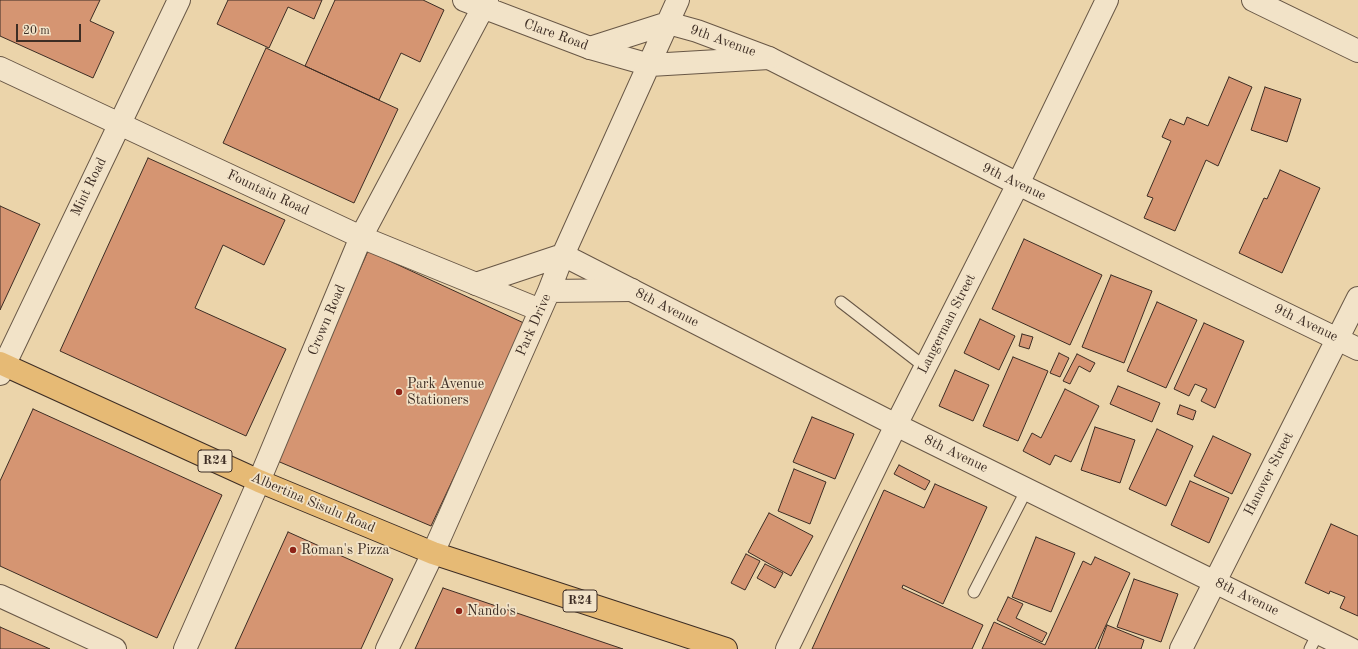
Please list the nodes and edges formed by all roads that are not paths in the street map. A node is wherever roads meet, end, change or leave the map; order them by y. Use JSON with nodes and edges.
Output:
{"nodes":[{"id":1,"x":179,"y":0,"type":"edge"},
{"id":2,"x":678,"y":0,"type":"edge"},
{"id":3,"x":1107,"y":0,"type":"edge"},
{"id":4,"x":1253,"y":0,"type":"edge"},
{"id":5,"x":478,"y":3,"type":"edge"},
{"id":6,"x":668,"y":23,"type":"junction"},
{"id":7,"x":590,"y":48,"type":"junction"},
{"id":8,"x":1358,"y":51,"type":"edge"},
{"id":9,"x":769,"y":58,"type":"junction"},
{"id":10,"x":650,"y":65,"type":"junction"},
{"id":11,"x":0,"y":68,"type":"edge"},
{"id":12,"x":120,"y":123,"type":"junction"},
{"id":13,"x":1018,"y":184,"type":"junction"},
{"id":14,"x":361,"y":237,"type":"junction"},
{"id":15,"x":564,"y":255,"type":"junction"},
{"id":16,"x":476,"y":284,"type":"junction"},
{"id":17,"x":632,"y":290,"type":"junction"},
{"id":18,"x":1358,"y":298,"type":"edge"},
{"id":19,"x":545,"y":300,"type":"junction"},
{"id":20,"x":841,"y":302,"type":"dead end"},
{"id":21,"x":1338,"y":339,"type":"junction"},
{"id":22,"x":1358,"y":349,"type":"edge"},
{"id":23,"x":1,"y":367,"type":"edge"},
{"id":24,"x":925,"y":367,"type":"junction"},
{"id":25,"x":896,"y":425,"type":"junction"},
{"id":26,"x":259,"y":481,"type":"junction"},
{"id":27,"x":1027,"y":489,"type":"junction"},
{"id":28,"x":433,"y":553,"type":"junction"},
{"id":29,"x":1214,"y":581,"type":"junction"},
{"id":30,"x":974,"y":592,"type":"dead end"},
{"id":31,"x":0,"y":596,"type":"edge"},
{"id":32,"x":1314,"y":641,"type":"edge"},
{"id":33,"x":115,"y":649,"type":"edge"},
{"id":34,"x":185,"y":649,"type":"edge"},
{"id":35,"x":388,"y":649,"type":"edge"},
{"id":36,"x":726,"y":649,"type":"edge"},
{"id":37,"x":787,"y":649,"type":"edge"},
{"id":38,"x":1181,"y":649,"type":"edge"},
{"id":39,"x":1351,"y":649,"type":"edge"}],
"edges":[{"from":1,"to":12,"type":"street","name":"Mint Road"},
{"from":2,"to":6,"type":"street","name":"Park Drive"},
{"from":3,"to":13,"type":"street","name":"Langerman Street"},
{"from":4,"to":8,"type":"street"},
{"from":5,"to":7,"type":"street","name":"Clare Road"},
{"from":5,"to":14,"type":"street","name":"Crown Road"},
{"from":6,"to":7,"type":"street"},
{"from":6,"to":9,"type":"street","name":"9th Avenue"},
{"from":6,"to":10,"type":"street","name":"Park Drive"},
{"from":7,"to":10,"type":"street","name":"Clare Road"},
{"from":9,"to":10,"type":"street","name":"Clare Road"},
{"from":9,"to":13,"type":"street","name":"9th Avenue"},
{"from":10,"to":15,"type":"street","name":"Park Drive"},
{"from":11,"to":12,"type":"street","name":"Fountain Road"},
{"from":12,"to":14,"type":"street","name":"Fountain Road"},
{"from":12,"to":23,"type":"street","name":"Mint Road"},
{"from":13,"to":21,"type":"street","name":"9th Avenue"},
{"from":13,"to":24,"type":"street","name":"Langerman Street"},
{"from":14,"to":16,"type":"street","name":"Fountain Road"},
{"from":14,"to":26,"type":"street","name":"Crown Road"},
{"from":15,"to":16,"type":"street"},
{"from":15,"to":17,"type":"street","name":"8th Avenue"},
{"from":15,"to":19,"type":"street","name":"Park Drive"},
{"from":16,"to":19,"type":"street","name":"Fountain Road"},
{"from":17,"to":19,"type":"street"},
{"from":17,"to":25,"type":"street","name":"8th Avenue"},
{"from":18,"to":21,"type":"street","name":"Hanover Street"},
{"from":19,"to":28,"type":"street","name":"Park Drive"},
{"from":20,"to":24,"type":"lane"},
{"from":21,"to":22,"type":"street","name":"9th Avenue"},
{"from":21,"to":29,"type":"street","name":"Hanover Street"},
{"from":23,"to":26,"type":"main road","name":"Albertina Sisulu Road","number":"R24"},
{"from":24,"to":25,"type":"street","name":"Langerman Street"},
{"from":25,"to":27,"type":"street","name":"8th Avenue"},
{"from":25,"to":37,"type":"street","name":"Langerman Street"},
{"from":26,"to":28,"type":"main road","name":"Albertina Sisulu Road","number":"R24"},
{"from":26,"to":34,"type":"street","name":"Crown Road"},
{"from":27,"to":29,"type":"street","name":"8th Avenue"},
{"from":27,"to":30,"type":"lane"},
{"from":28,"to":35,"type":"street","name":"Park Drive"},
{"from":28,"to":36,"type":"main road","name":"Albertina Sisulu Road","number":"R24"},
{"from":29,"to":32,"type":"street","name":"8th Avenue"},
{"from":29,"to":38,"type":"street","name":"Hanover Street"},
{"from":31,"to":33,"type":"street"},
{"from":32,"to":39,"type":"street","name":"8th Avenue"}]}
